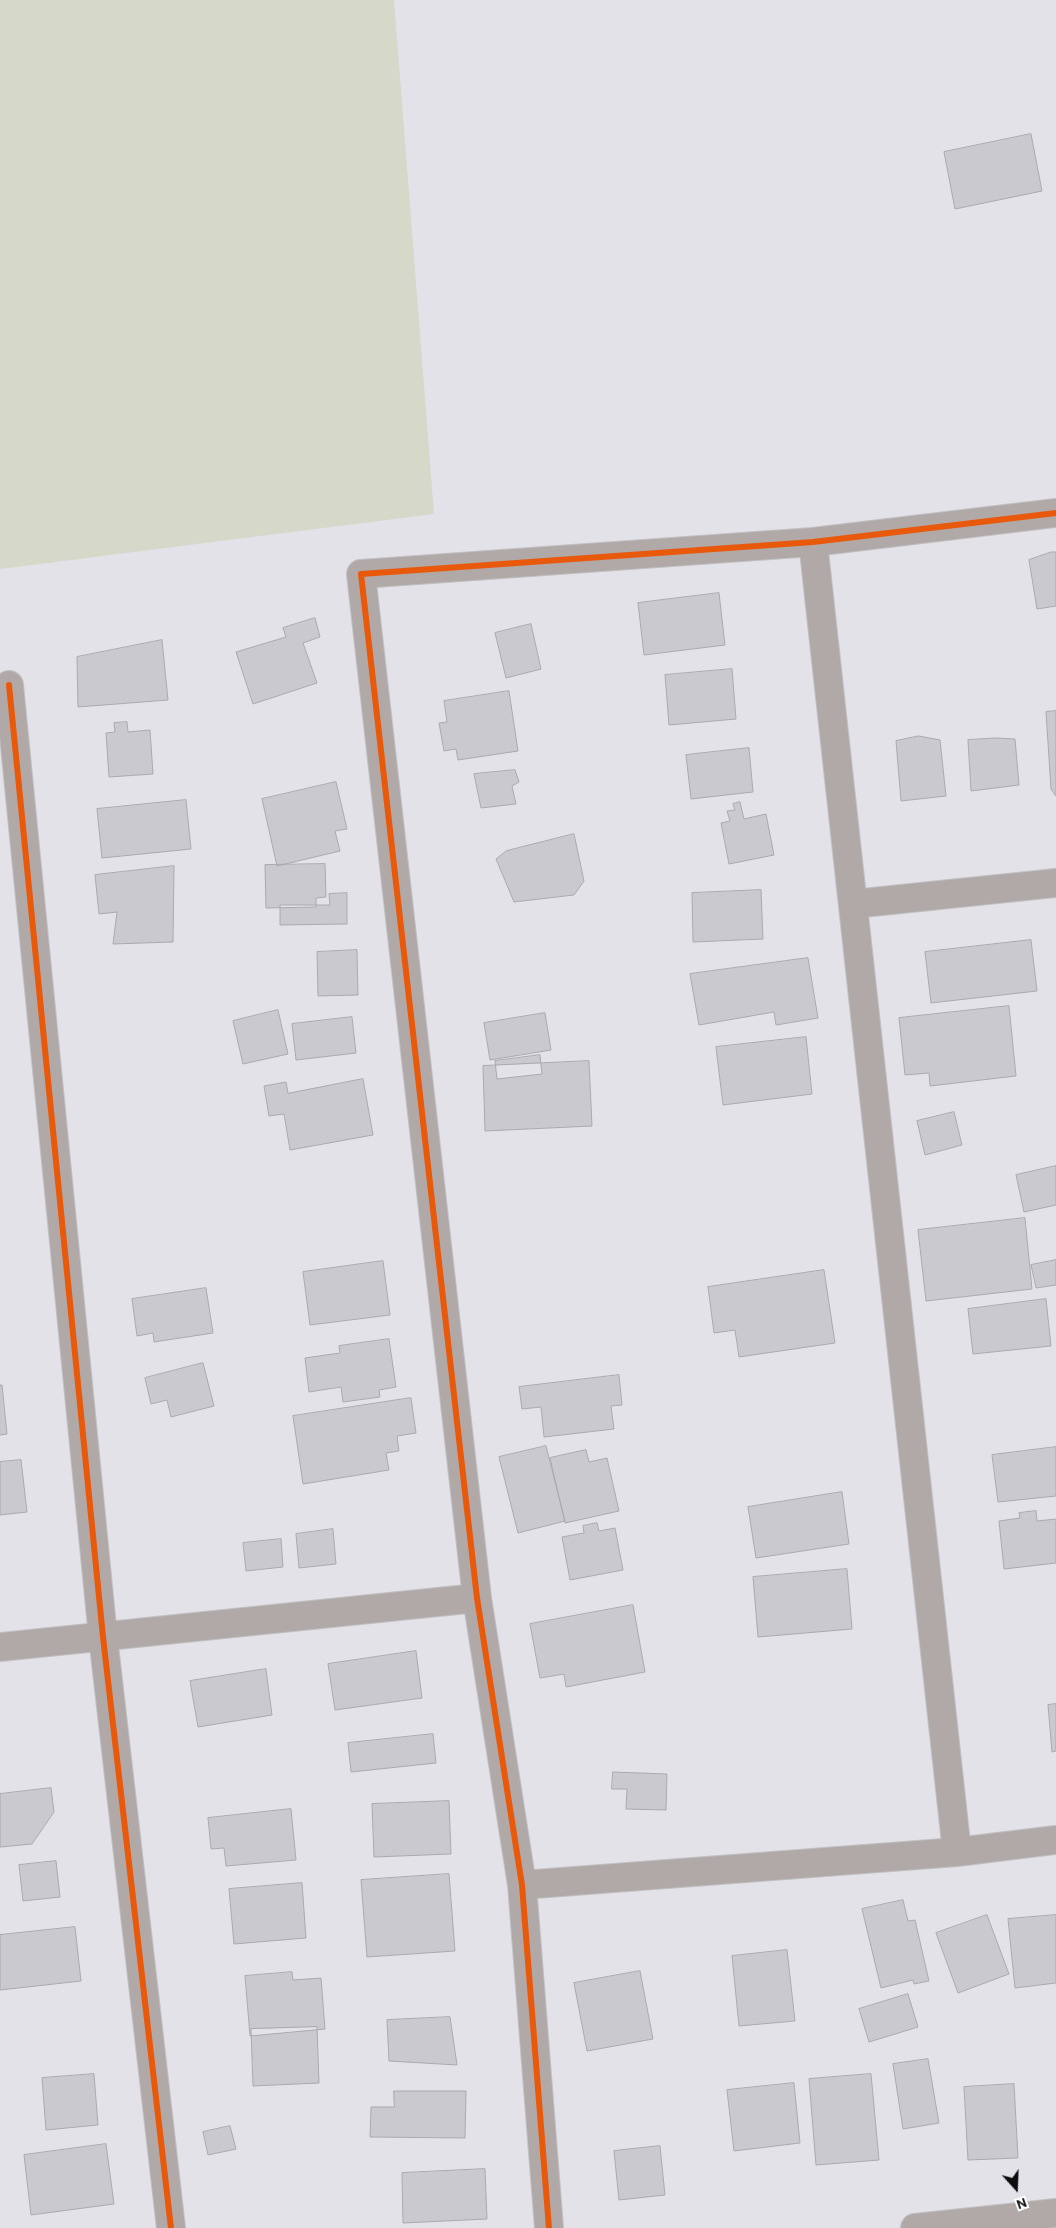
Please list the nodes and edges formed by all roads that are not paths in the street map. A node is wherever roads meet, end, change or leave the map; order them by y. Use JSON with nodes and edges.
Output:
{"nodes":[{"id":1,"x":1056,"y":513,"type":"edge"},
{"id":2,"x":813,"y":542,"type":"junction"},
{"id":3,"x":9,"y":685,"type":"dead end"},
{"id":4,"x":1056,"y":883,"type":"edge"},
{"id":5,"x":853,"y":904,"type":"junction"},
{"id":6,"x":476,"y":1598,"type":"junction"},
{"id":7,"x":103,"y":1637,"type":"junction"},
{"id":8,"x":0,"y":1647,"type":"edge"},
{"id":9,"x":1056,"y":1840,"type":"edge"},
{"id":10,"x":957,"y":1852,"type":"junction"},
{"id":11,"x":522,"y":1885,"type":"junction"},
{"id":12,"x":1056,"y":2213,"type":"edge"},
{"id":13,"x":171,"y":2228,"type":"edge"},
{"id":14,"x":549,"y":2228,"type":"edge"},
{"id":15,"x":915,"y":2228,"type":"edge"}],
"edges":[{"from":1,"to":2,"type":"street"},
{"from":2,"to":5,"type":"street"},
{"from":2,"to":6,"type":"street"},
{"from":3,"to":7,"type":"street"},
{"from":4,"to":5,"type":"street"},
{"from":5,"to":10,"type":"street"},
{"from":6,"to":7,"type":"street"},
{"from":6,"to":11,"type":"street"},
{"from":7,"to":8,"type":"street"},
{"from":7,"to":13,"type":"street"},
{"from":9,"to":10,"type":"street"},
{"from":10,"to":11,"type":"street"},
{"from":11,"to":14,"type":"street"},
{"from":12,"to":15,"type":"street"}]}
